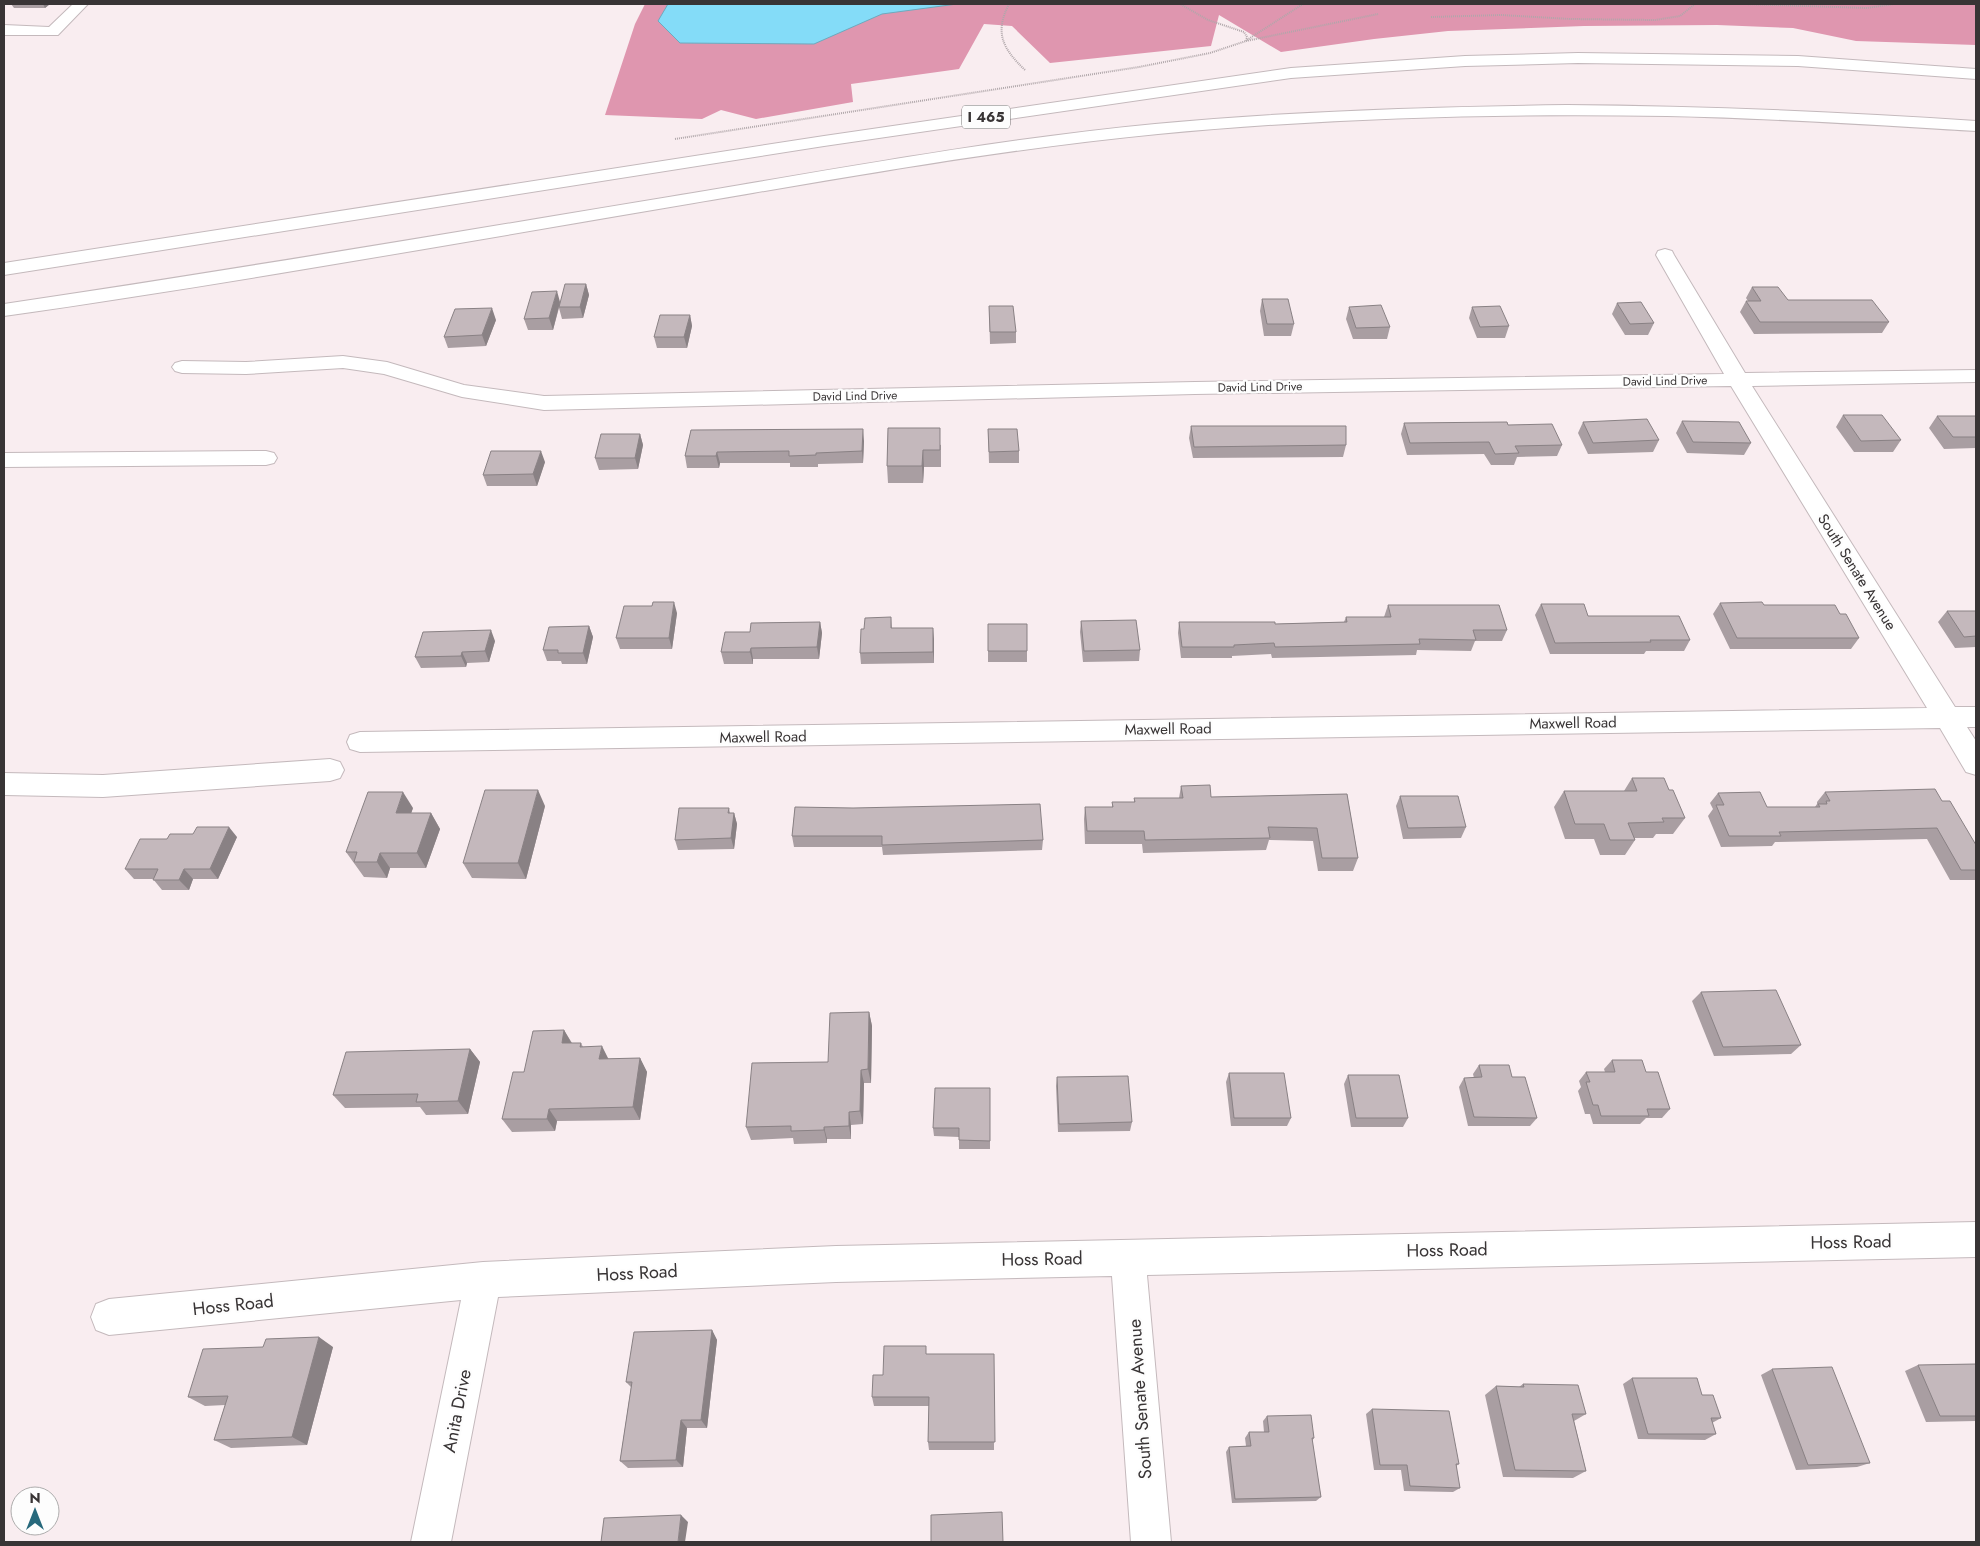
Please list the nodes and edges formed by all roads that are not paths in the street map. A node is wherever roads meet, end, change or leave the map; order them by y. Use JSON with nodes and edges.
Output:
{"nodes":[{"id":1,"x":81,"y":4,"type":"edge"},
{"id":2,"x":4,"y":30,"type":"edge"},
{"id":3,"x":1976,"y":74,"type":"edge"},
{"id":4,"x":1976,"y":126,"type":"edge"},
{"id":5,"x":1665,"y":255,"type":"dead end"},
{"id":6,"x":4,"y":269,"type":"edge"},
{"id":7,"x":4,"y":310,"type":"edge"},
{"id":8,"x":182,"y":367,"type":"dead end"},
{"id":9,"x":1976,"y":376,"type":"edge"},
{"id":10,"x":1738,"y":380,"type":"junction"},
{"id":11,"x":266,"y":458,"type":"dead end"},
{"id":12,"x":4,"y":460,"type":"edge"},
{"id":13,"x":1976,"y":716,"type":"edge"},
{"id":14,"x":1947,"y":717,"type":"junction"},
{"id":15,"x":360,"y":742,"type":"dead end"},
{"id":16,"x":1976,"y":764,"type":"edge"},
{"id":17,"x":330,"y":770,"type":"dead end"},
{"id":18,"x":4,"y":784,"type":"edge"},
{"id":19,"x":1976,"y":1239,"type":"edge"},
{"id":20,"x":1128,"y":1257,"type":"junction"},
{"id":21,"x":483,"y":1280,"type":"junction"},
{"id":22,"x":109,"y":1317,"type":"dead end"},
{"id":23,"x":431,"y":1542,"type":"edge"},
{"id":24,"x":1151,"y":1542,"type":"edge"}],
"edges":[{"from":1,"to":2,"type":"main road"},
{"from":3,"to":6,"type":"main road","number":"I 465"},
{"from":4,"to":7,"type":"main road","number":"I 465"},
{"from":5,"to":10,"type":"main road","name":"South Senate Avenue"},
{"from":8,"to":10,"type":"main road","name":"David Lind Drive"},
{"from":9,"to":10,"type":"main road","name":"David Lind Drive"},
{"from":10,"to":14,"type":"main road","name":"South Senate Avenue"},
{"from":11,"to":12,"type":"main road"},
{"from":13,"to":14,"type":"main road","name":"Maxwell Road"},
{"from":14,"to":15,"type":"main road","name":"Maxwell Road"},
{"from":14,"to":16,"type":"main road","name":"South Senate Avenue"},
{"from":17,"to":18,"type":"main road"},
{"from":19,"to":20,"type":"main road","name":"Hoss Road"},
{"from":20,"to":21,"type":"main road","name":"Hoss Road"},
{"from":20,"to":24,"type":"main road","name":"South Senate Avenue"},
{"from":21,"to":22,"type":"main road","name":"Hoss Road"},
{"from":21,"to":23,"type":"main road","name":"Anita Drive"}]}
